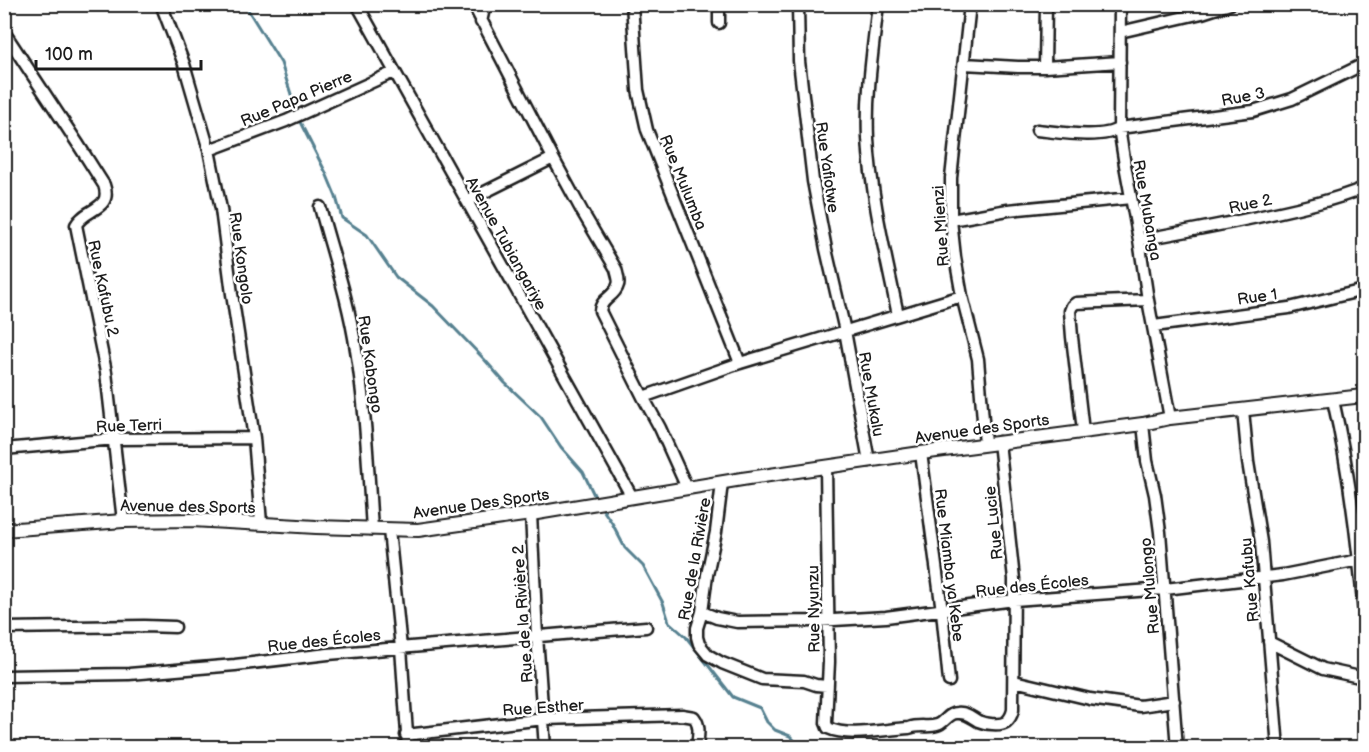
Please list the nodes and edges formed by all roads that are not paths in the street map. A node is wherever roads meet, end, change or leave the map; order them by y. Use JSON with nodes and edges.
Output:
{"nodes":[{"id":1,"x":161,"y":4,"type":"edge"},
{"id":2,"x":357,"y":4,"type":"edge"},
{"id":3,"x":473,"y":4,"type":"edge"},
{"id":4,"x":485,"y":4,"type":"edge"},
{"id":5,"x":632,"y":4,"type":"edge"},
{"id":6,"x":719,"y":4,"type":"edge"},
{"id":7,"x":798,"y":4,"type":"edge"},
{"id":8,"x":878,"y":4,"type":"edge"},
{"id":9,"x":970,"y":4,"type":"edge"},
{"id":10,"x":1046,"y":4,"type":"edge"},
{"id":11,"x":1120,"y":4,"type":"edge"},
{"id":12,"x":1230,"y":4,"type":"edge"},
{"id":13,"x":481,"y":22,"type":"junction"},
{"id":14,"x":719,"y":23,"type":"dead end"},
{"id":15,"x":4,"y":32,"type":"edge"},
{"id":16,"x":1120,"y":32,"type":"junction"},
{"id":17,"x":1120,"y":62,"type":"junction"},
{"id":18,"x":964,"y":64,"type":"junction"},
{"id":19,"x":1365,"y":64,"type":"edge"},
{"id":20,"x":1045,"y":67,"type":"junction"},
{"id":21,"x":394,"y":72,"type":"junction"},
{"id":22,"x":1119,"y":128,"type":"junction"},
{"id":23,"x":1037,"y":130,"type":"dead end"},
{"id":24,"x":209,"y":150,"type":"junction"},
{"id":25,"x":554,"y":158,"type":"junction"},
{"id":26,"x":1365,"y":188,"type":"edge"},
{"id":27,"x":1131,"y":198,"type":"junction"},
{"id":28,"x":467,"y":201,"type":"junction"},
{"id":29,"x":320,"y":207,"type":"dead end"},
{"id":30,"x":951,"y":220,"type":"junction"},
{"id":31,"x":1139,"y":240,"type":"junction"},
{"id":32,"x":1365,"y":290,"type":"edge"},
{"id":33,"x":962,"y":296,"type":"junction"},
{"id":34,"x":1148,"y":300,"type":"junction"},
{"id":35,"x":898,"y":315,"type":"junction"},
{"id":36,"x":1154,"y":326,"type":"junction"},
{"id":37,"x":845,"y":332,"type":"junction"},
{"id":38,"x":740,"y":363,"type":"junction"},
{"id":39,"x":1364,"y":394,"type":"edge"},
{"id":40,"x":643,"y":397,"type":"junction"},
{"id":41,"x":1333,"y":400,"type":"junction"},
{"id":42,"x":1243,"y":410,"type":"junction"},
{"id":43,"x":1170,"y":418,"type":"junction"},
{"id":44,"x":1143,"y":424,"type":"junction"},
{"id":45,"x":1083,"y":431,"type":"junction"},
{"id":46,"x":254,"y":438,"type":"junction"},
{"id":47,"x":115,"y":439,"type":"junction"},
{"id":48,"x":999,"y":442,"type":"junction"},
{"id":49,"x":985,"y":444,"type":"junction"},
{"id":50,"x":4,"y":449,"type":"edge"},
{"id":51,"x":921,"y":453,"type":"junction"},
{"id":52,"x":869,"y":461,"type":"junction"},
{"id":53,"x":825,"y":467,"type":"junction"},
{"id":54,"x":722,"y":483,"type":"junction"},
{"id":55,"x":687,"y":488,"type":"junction"},
{"id":56,"x":632,"y":497,"type":"junction"},
{"id":57,"x":599,"y":502,"type":"joint"},
{"id":58,"x":531,"y":514,"type":"junction"},
{"id":59,"x":123,"y":520,"type":"junction"},
{"id":60,"x":261,"y":523,"type":"junction"},
{"id":61,"x":372,"y":529,"type":"junction"},
{"id":62,"x":4,"y":530,"type":"edge"},
{"id":63,"x":389,"y":530,"type":"junction"},
{"id":64,"x":1362,"y":559,"type":"edge"},
{"id":65,"x":1264,"y":577,"type":"junction"},
{"id":66,"x":1165,"y":589,"type":"junction"},
{"id":67,"x":1014,"y":600,"type":"junction"},
{"id":68,"x":942,"y":611,"type":"junction"},
{"id":69,"x":702,"y":612,"type":"junction"},
{"id":70,"x":1365,"y":614,"type":"edge"},
{"id":71,"x":829,"y":620,"type":"junction"},
{"id":72,"x":175,"y":627,"type":"dead end"},
{"id":73,"x":645,"y":627,"type":"dead end"},
{"id":74,"x":4,"y":628,"type":"edge"},
{"id":75,"x":537,"y":636,"type":"junction"},
{"id":76,"x":1269,"y":642,"type":"junction"},
{"id":77,"x":401,"y":648,"type":"junction"},
{"id":78,"x":4,"y":676,"type":"edge"},
{"id":79,"x":1365,"y":678,"type":"edge"},
{"id":80,"x":949,"y":681,"type":"dead end"},
{"id":81,"x":1014,"y":681,"type":"junction"},
{"id":82,"x":827,"y":686,"type":"junction"},
{"id":83,"x":1174,"y":701,"type":"junction"},
{"id":84,"x":544,"y":719,"type":"junction"},
{"id":85,"x":849,"y":732,"type":"joint"},
{"id":86,"x":406,"y":735,"type":"junction"},
{"id":87,"x":408,"y":747,"type":"edge"},
{"id":88,"x":545,"y":747,"type":"edge"},
{"id":89,"x":697,"y":747,"type":"edge"},
{"id":90,"x":1177,"y":747,"type":"edge"},
{"id":91,"x":1278,"y":747,"type":"edge"}],
"edges":[{"from":1,"to":24,"type":"street","name":"Rue Kongolo"},
{"from":2,"to":21,"type":"street","name":"Avenue Tubiangariye"},
{"from":3,"to":13,"type":"street"},
{"from":4,"to":13,"type":"street"},
{"from":5,"to":38,"type":"street","name":"Rue Mulumba"},
{"from":6,"to":14,"type":"street"},
{"from":7,"to":37,"type":"street","name":"Rue Yafiotwe"},
{"from":8,"to":35,"type":"street"},
{"from":9,"to":18,"type":"street","name":"Rue Mienzi"},
{"from":10,"to":20,"type":"street"},
{"from":11,"to":16,"type":"street","name":"Rue Mubanga"},
{"from":12,"to":16,"type":"street"},
{"from":13,"to":25,"type":"street"},
{"from":15,"to":47,"type":"street","name":"Rue Kafubu 2"},
{"from":16,"to":17,"type":"street","name":"Rue Mubanga"},
{"from":17,"to":20,"type":"street"},
{"from":17,"to":22,"type":"street","name":"Rue Mubanga"},
{"from":18,"to":20,"type":"street"},
{"from":18,"to":30,"type":"street","name":"Rue Mienzi"},
{"from":19,"to":22,"type":"street","name":"Rue 3"},
{"from":21,"to":24,"type":"street","name":"Rue Papa Pierre"},
{"from":21,"to":28,"type":"street","name":"Avenue Tubiangariye"},
{"from":22,"to":23,"type":"street","name":"Rue 3"},
{"from":22,"to":27,"type":"street","name":"Rue Mubanga"},
{"from":24,"to":46,"type":"street","name":"Rue Kongolo"},
{"from":25,"to":28,"type":"street"},
{"from":25,"to":40,"type":"street"},
{"from":26,"to":31,"type":"street","name":"Rue 2"},
{"from":27,"to":30,"type":"street"},
{"from":27,"to":31,"type":"street","name":"Rue Mubanga"},
{"from":28,"to":56,"type":"street","name":"Avenue Tubiangariye"},
{"from":29,"to":61,"type":"street","name":"Rue Kabongo"},
{"from":30,"to":33,"type":"street","name":"Rue Mienzi"},
{"from":31,"to":34,"type":"street","name":"Rue Mubanga"},
{"from":32,"to":36,"type":"street","name":"Rue 1"},
{"from":33,"to":35,"type":"street"},
{"from":33,"to":49,"type":"street","name":"Rue Mienzi"},
{"from":34,"to":36,"type":"street","name":"Rue Mubanga"},
{"from":34,"to":45,"type":"street"},
{"from":35,"to":37,"type":"street"},
{"from":36,"to":43,"type":"street","name":"Rue Mubanga"},
{"from":37,"to":38,"type":"street"},
{"from":37,"to":52,"type":"street","name":"Rue Mukalu"},
{"from":38,"to":40,"type":"street"},
{"from":39,"to":41,"type":"street","name":"Avenue des Sports"},
{"from":40,"to":55,"type":"street"},
{"from":41,"to":42,"type":"street","name":"Avenue des Sports"},
{"from":41,"to":64,"type":"street"},
{"from":42,"to":43,"type":"street","name":"Avenue des Sports"},
{"from":42,"to":65,"type":"street","name":"Rue Kafubu"},
{"from":43,"to":44,"type":"street","name":"Avenue des Sports"},
{"from":44,"to":45,"type":"street","name":"Avenue des Sports"},
{"from":44,"to":66,"type":"street","name":"Rue Mulongo"},
{"from":45,"to":48,"type":"street","name":"Avenue des Sports"},
{"from":46,"to":47,"type":"street","name":"Rue Terri"},
{"from":46,"to":60,"type":"street","name":"Rue Kongolo"},
{"from":47,"to":50,"type":"street","name":"Rue Terri"},
{"from":47,"to":59,"type":"street","name":"Rue Kafubu 2"},
{"from":48,"to":49,"type":"street","name":"Avenue des Sports"},
{"from":48,"to":67,"type":"street","name":"Rue Lucie"},
{"from":49,"to":51,"type":"street","name":"Avenue des Sports"},
{"from":51,"to":52,"type":"street","name":"Avenue des Sports"},
{"from":51,"to":68,"type":"street","name":"Rue Miamba ya Kebe"},
{"from":52,"to":53,"type":"street","name":"Avenue des Sports"},
{"from":53,"to":54,"type":"street","name":"Avenue des Sports"},
{"from":53,"to":71,"type":"street","name":"Rue Nyunzu"},
{"from":54,"to":55,"type":"street","name":"Avenue des Sports"},
{"from":54,"to":69,"type":"street","name":"Rue de la Rivière"},
{"from":55,"to":56,"type":"street","name":"Avenue des Sports"},
{"from":56,"to":57,"type":"street","name":"Avenue des Sports"},
{"from":57,"to":58,"type":"street","name":"Avenue Des Sports"},
{"from":58,"to":63,"type":"street","name":"Avenue Des Sports"},
{"from":58,"to":75,"type":"street","name":"Rue de la Rivière 2"},
{"from":59,"to":60,"type":"street","name":"Avenue des Sports"},
{"from":59,"to":62,"type":"street","name":"Avenue des Sports"},
{"from":60,"to":61,"type":"street","name":"Avenue des Sports"},
{"from":61,"to":63,"type":"street","name":"Avenue Des Sports"},
{"from":63,"to":77,"type":"street"},
{"from":64,"to":65,"type":"street","name":"Rue des Écoles"},
{"from":64,"to":70,"type":"street"},
{"from":65,"to":66,"type":"street","name":"Rue des Écoles"},
{"from":65,"to":76,"type":"street","name":"Rue Kafubu"},
{"from":66,"to":67,"type":"street","name":"Rue des Écoles"},
{"from":66,"to":83,"type":"street","name":"Rue Mulongo"},
{"from":67,"to":68,"type":"street","name":"Rue des Écoles"},
{"from":67,"to":81,"type":"street","name":"Rue Lucie"},
{"from":68,"to":71,"type":"street","name":"Rue des Écoles"},
{"from":68,"to":80,"type":"street","name":"Rue Miamba ya Kebe"},
{"from":69,"to":71,"type":"street","name":"Rue des Écoles"},
{"from":69,"to":82,"type":"street","name":"Rue de la Rivière"},
{"from":71,"to":82,"type":"street","name":"Rue Nyunzu"},
{"from":72,"to":74,"type":"street"},
{"from":73,"to":75,"type":"street","name":"Rue des Écoles"},
{"from":75,"to":77,"type":"street","name":"Rue des Écoles"},
{"from":75,"to":84,"type":"street","name":"Rue de la Rivière 2"},
{"from":76,"to":79,"type":"street"},
{"from":76,"to":91,"type":"street","name":"Rue Kafubu"},
{"from":77,"to":78,"type":"street","name":"Rue des Écoles"},
{"from":77,"to":86,"type":"street"},
{"from":81,"to":83,"type":"street"},
{"from":81,"to":85,"type":"street","name":"Rue Lucie"},
{"from":82,"to":85,"type":"street","name":"Rue Nyunzu"},
{"from":83,"to":90,"type":"street","name":"Rue Mulongo"},
{"from":84,"to":86,"type":"street","name":"Rue Esther"},
{"from":84,"to":88,"type":"street","name":"Rue de la Rivière 2"},
{"from":84,"to":89,"type":"street","name":"Rue Esther"},
{"from":86,"to":87,"type":"street"}]}
